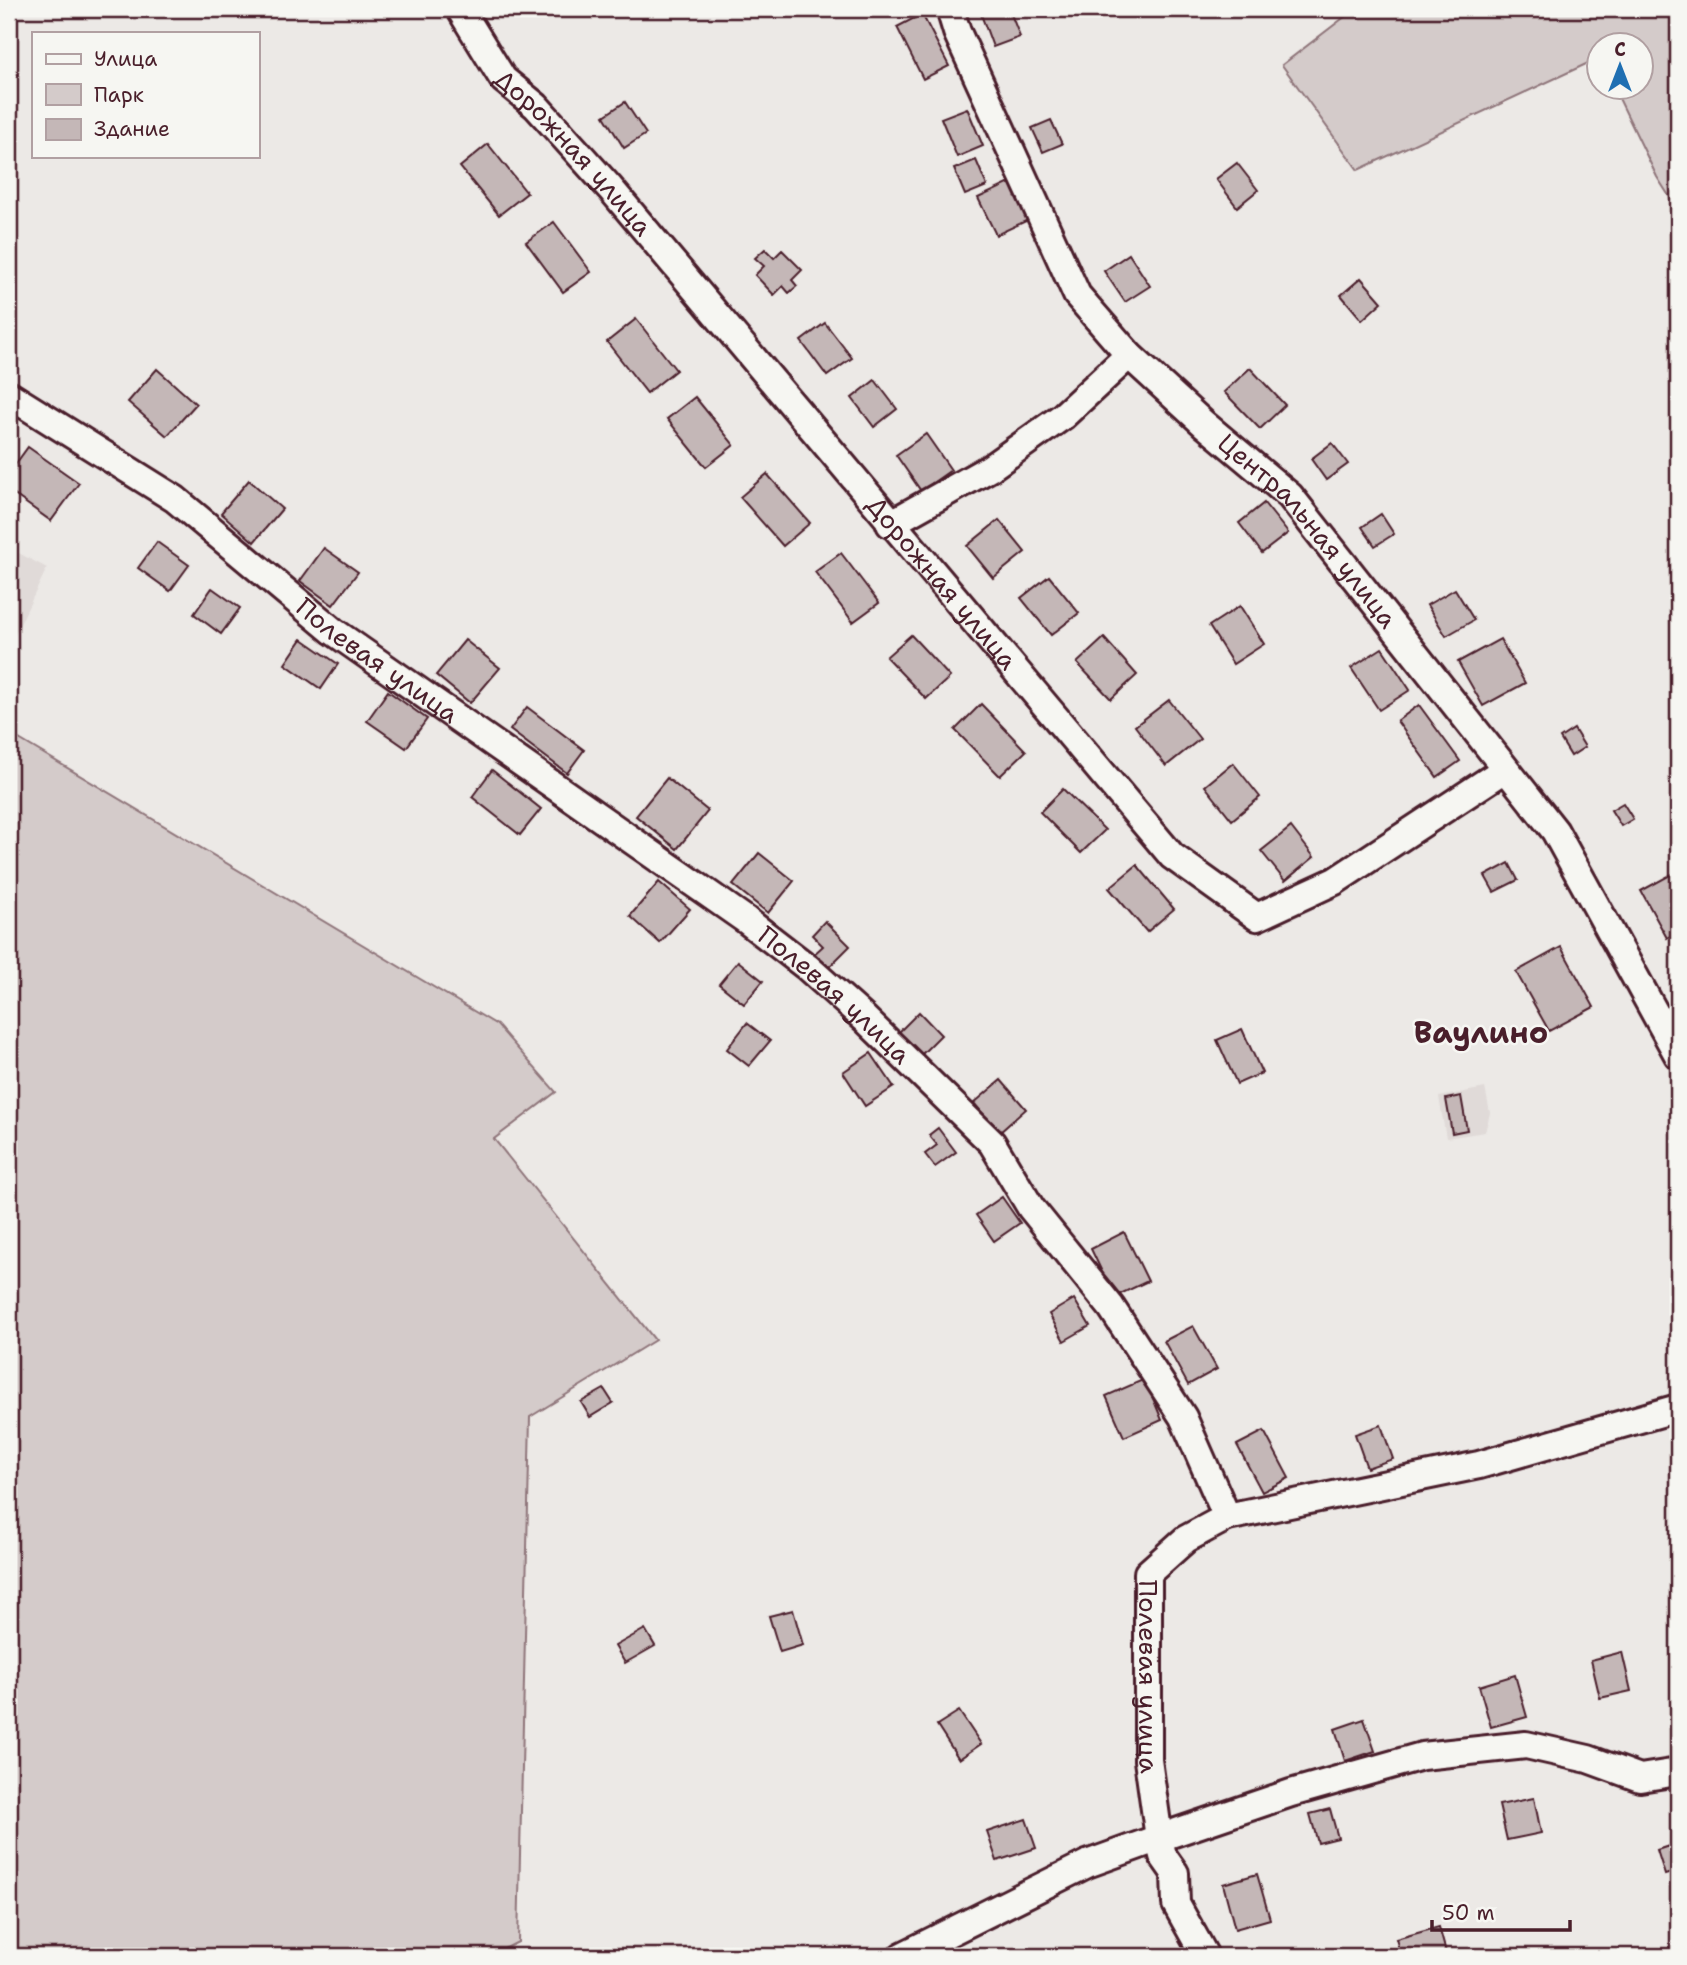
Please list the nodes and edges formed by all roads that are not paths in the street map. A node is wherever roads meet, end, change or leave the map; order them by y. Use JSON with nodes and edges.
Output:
{"nodes":[{"id":1,"x":460,"y":9,"type":"edge"},
{"id":2,"x":950,"y":9,"type":"edge"},
{"id":3,"x":1129,"y":355,"type":"junction"},
{"id":4,"x":9,"y":395,"type":"edge"},
{"id":5,"x":890,"y":524,"type":"junction"},
{"id":6,"x":1504,"y":770,"type":"junction"},
{"id":7,"x":1674,"y":1039,"type":"edge"},
{"id":8,"x":1678,"y":1408,"type":"edge"},
{"id":9,"x":1227,"y":1517,"type":"junction"},
{"id":10,"x":1678,"y":1772,"type":"edge"},
{"id":11,"x":1158,"y":1838,"type":"junction"},
{"id":12,"x":902,"y":1956,"type":"edge"},
{"id":13,"x":1205,"y":1956,"type":"edge"}],
"edges":[{"from":1,"to":5,"type":"street","name":"Дорожная улица"},
{"from":2,"to":3,"type":"street","name":"Центральная улица"},
{"from":3,"to":5,"type":"street"},
{"from":3,"to":6,"type":"street","name":"Центральная улица"},
{"from":4,"to":9,"type":"street","name":"Полевая улица"},
{"from":5,"to":6,"type":"street","name":"Дорожная улица"},
{"from":6,"to":7,"type":"street","name":"Центральная улица"},
{"from":8,"to":9,"type":"street"},
{"from":9,"to":11,"type":"street","name":"Полевая улица"},
{"from":10,"to":11,"type":"street"},
{"from":11,"to":12,"type":"street"},
{"from":11,"to":13,"type":"street","name":"Полевая улица"}]}
